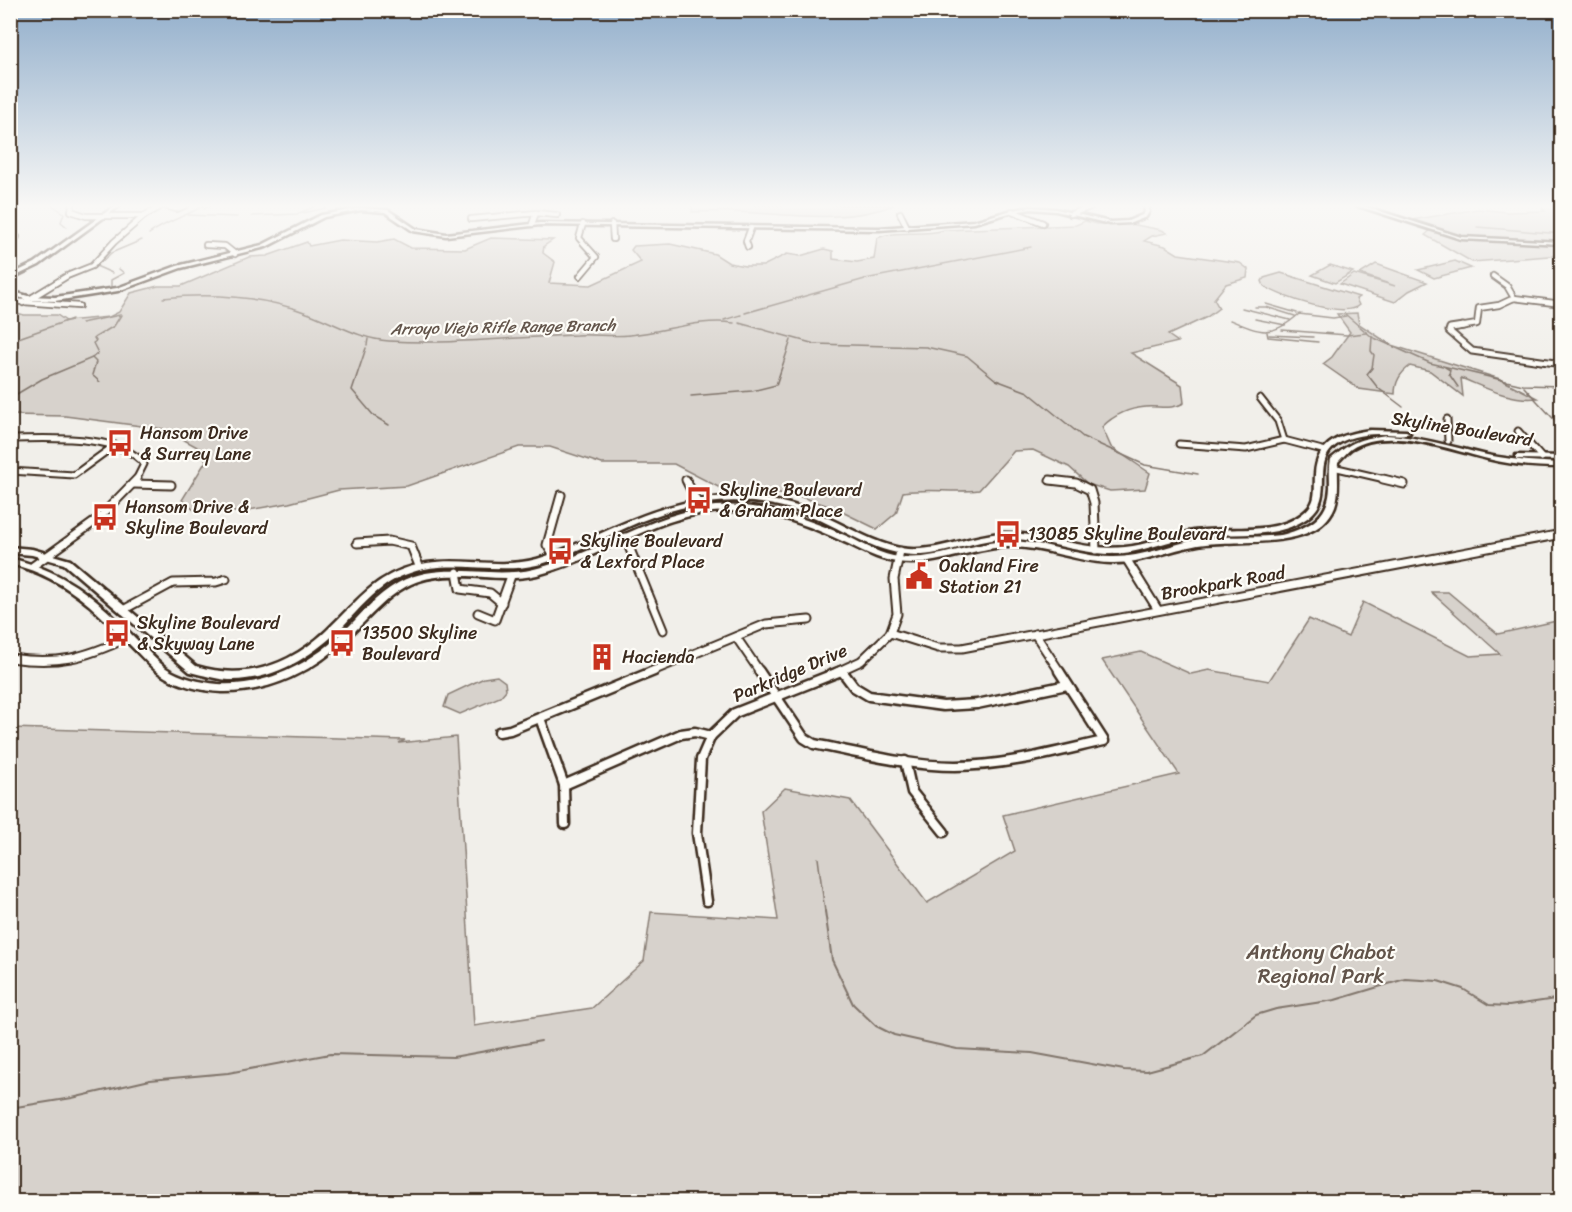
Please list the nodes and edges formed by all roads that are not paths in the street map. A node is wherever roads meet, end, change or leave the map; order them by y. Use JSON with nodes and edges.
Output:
{"nodes":[{"id":1,"x":40,"y":262,"type":"edge"},
{"id":2,"x":97,"y":262,"type":"edge"},
{"id":3,"x":202,"y":262,"type":"edge"},
{"id":4,"x":594,"y":262,"type":"edge"},
{"id":5,"x":10,"y":276,"type":"edge"},
{"id":6,"x":580,"y":276,"type":"dead end"},
{"id":7,"x":1493,"y":276,"type":"dead end"},
{"id":8,"x":10,"y":292,"type":"edge"},
{"id":9,"x":33,"y":298,"type":"junction"},
{"id":10,"x":1514,"y":298,"type":"junction"},
{"id":11,"x":10,"y":302,"type":"edge"},
{"id":12,"x":23,"y":303,"type":"junction"},
{"id":13,"x":1562,"y":304,"type":"edge"},
{"id":14,"x":79,"y":306,"type":"dead end"},
{"id":15,"x":1562,"y":364,"type":"edge"},
{"id":16,"x":1260,"y":398,"type":"dead end"},
{"id":17,"x":1447,"y":419,"type":"dead end"},
{"id":18,"x":1518,"y":431,"type":"dead end"},
{"id":19,"x":10,"y":439,"type":"edge"},
{"id":20,"x":1284,"y":440,"type":"junction"},
{"id":21,"x":1448,"y":441,"type":"junction"},
{"id":22,"x":1179,"y":444,"type":"dead end"},
{"id":23,"x":115,"y":445,"type":"junction"},
{"id":24,"x":1326,"y":451,"type":"junction"},
{"id":25,"x":1542,"y":458,"type":"junction"},
{"id":26,"x":1562,"y":458,"type":"edge"},
{"id":27,"x":1562,"y":465,"type":"edge"},
{"id":28,"x":1333,"y":467,"type":"junction"},
{"id":29,"x":10,"y":471,"type":"edge"},
{"id":30,"x":686,"y":480,"type":"dead end"},
{"id":31,"x":1050,"y":480,"type":"dead end"},
{"id":32,"x":134,"y":484,"type":"junction"},
{"id":33,"x":1404,"y":484,"type":"dead end"},
{"id":34,"x":171,"y":485,"type":"dead end"},
{"id":35,"x":561,"y":495,"type":"dead end"},
{"id":36,"x":697,"y":502,"type":"junction"},
{"id":37,"x":1562,"y":534,"type":"edge"},
{"id":38,"x":626,"y":537,"type":"junction"},
{"id":39,"x":357,"y":543,"type":"dead end"},
{"id":40,"x":10,"y":550,"type":"edge"},
{"id":41,"x":1096,"y":550,"type":"junction"},
{"id":42,"x":49,"y":556,"type":"junction"},
{"id":43,"x":554,"y":556,"type":"junction"},
{"id":44,"x":899,"y":556,"type":"junction"},
{"id":45,"x":1127,"y":560,"type":"junction"},
{"id":46,"x":10,"y":561,"type":"edge"},
{"id":47,"x":33,"y":566,"type":"junction"},
{"id":48,"x":419,"y":566,"type":"junction"},
{"id":49,"x":457,"y":572,"type":"junction"},
{"id":50,"x":511,"y":576,"type":"junction"},
{"id":51,"x":226,"y":579,"type":"dead end"},
{"id":52,"x":502,"y":603,"type":"junction"},
{"id":53,"x":123,"y":610,"type":"junction"},
{"id":54,"x":1158,"y":610,"type":"junction"},
{"id":55,"x":478,"y":613,"type":"dead end"},
{"id":56,"x":809,"y":620,"type":"dead end"},
{"id":57,"x":663,"y":630,"type":"dead end"},
{"id":58,"x":890,"y":633,"type":"junction"},
{"id":59,"x":1035,"y":634,"type":"junction"},
{"id":60,"x":736,"y":637,"type":"junction"},
{"id":61,"x":127,"y":638,"type":"junction"},
{"id":62,"x":10,"y":658,"type":"edge"},
{"id":63,"x":842,"y":670,"type":"junction"},
{"id":64,"x":239,"y":676,"type":"junction"},
{"id":65,"x":1067,"y":685,"type":"junction"},
{"id":66,"x":235,"y":687,"type":"junction"},
{"id":67,"x":776,"y":696,"type":"junction"},
{"id":68,"x":540,"y":718,"type":"junction"},
{"id":69,"x":499,"y":732,"type":"dead end"},
{"id":70,"x":711,"y":735,"type":"junction"},
{"id":71,"x":905,"y":761,"type":"junction"},
{"id":72,"x":564,"y":785,"type":"junction"},
{"id":73,"x":565,"y":824,"type":"dead end"},
{"id":74,"x":944,"y":832,"type":"dead end"},
{"id":75,"x":707,"y":901,"type":"dead end"}],
"edges":[{"from":1,"to":5,"type":"main road"},
{"from":2,"to":9,"type":"street"},
{"from":3,"to":9,"type":"street"},
{"from":4,"to":6,"type":"street"},
{"from":7,"to":10,"type":"street"},
{"from":8,"to":9,"type":"street"},
{"from":9,"to":12,"type":"street"},
{"from":10,"to":13,"type":"street"},
{"from":10,"to":15,"type":"street"},
{"from":11,"to":12,"type":"street"},
{"from":12,"to":14,"type":"street"},
{"from":16,"to":20,"type":"street"},
{"from":17,"to":21,"type":"street"},
{"from":18,"to":25,"type":"street"},
{"from":19,"to":23,"type":"street"},
{"from":20,"to":22,"type":"street"},
{"from":20,"to":24,"type":"street"},
{"from":21,"to":24,"type":"main road","name":"Skyline Boulevard"},
{"from":21,"to":25,"type":"main road","name":"Skyline Boulevard"},
{"from":23,"to":29,"type":"street"},
{"from":23,"to":32,"type":"street"},
{"from":24,"to":41,"type":"main road"},
{"from":25,"to":26,"type":"main road","name":"Skyline Boulevard"},
{"from":27,"to":28,"type":"main road","name":"Skyline Boulevard"},
{"from":28,"to":33,"type":"street"},
{"from":28,"to":45,"type":"main road"},
{"from":30,"to":36,"type":"street"},
{"from":31,"to":41,"type":"street"},
{"from":32,"to":34,"type":"street"},
{"from":32,"to":42,"type":"street"},
{"from":35,"to":43,"type":"street"},
{"from":36,"to":43,"type":"main road"},
{"from":36,"to":44,"type":"main road"},
{"from":37,"to":54,"type":"street","name":"Brookpark Road"},
{"from":38,"to":44,"type":"main road"},
{"from":38,"to":50,"type":"main road"},
{"from":38,"to":57,"type":"street"},
{"from":39,"to":48,"type":"street"},
{"from":40,"to":42,"type":"main road"},
{"from":41,"to":44,"type":"main road"},
{"from":42,"to":47,"type":"street"},
{"from":42,"to":53,"type":"main road"},
{"from":43,"to":48,"type":"main road"},
{"from":44,"to":45,"type":"main road"},
{"from":44,"to":58,"type":"street","name":"Parkridge Drive"},
{"from":45,"to":54,"type":"street"},
{"from":46,"to":47,"type":"main road"},
{"from":47,"to":61,"type":"main road"},
{"from":48,"to":64,"type":"main road"},
{"from":49,"to":50,"type":"main road"},
{"from":49,"to":52,"type":"street"},
{"from":49,"to":66,"type":"main road"},
{"from":50,"to":52,"type":"street"},
{"from":51,"to":53,"type":"street"},
{"from":52,"to":55,"type":"street"},
{"from":53,"to":64,"type":"main road"},
{"from":54,"to":59,"type":"street","name":"Brookpark Road"},
{"from":56,"to":60,"type":"street"},
{"from":58,"to":59,"type":"street","name":"Brookpark Road"},
{"from":58,"to":63,"type":"street","name":"Parkridge Drive"},
{"from":59,"to":65,"type":"street"},
{"from":60,"to":67,"type":"street"},
{"from":60,"to":68,"type":"street"},
{"from":61,"to":62,"type":"street"},
{"from":61,"to":66,"type":"main road"},
{"from":63,"to":65,"type":"street"},
{"from":63,"to":67,"type":"street","name":"Parkridge Drive"},
{"from":64,"to":66,"type":"main road"},
{"from":65,"to":71,"type":"street"},
{"from":67,"to":70,"type":"street","name":"Parkridge Drive"},
{"from":67,"to":71,"type":"street"},
{"from":68,"to":69,"type":"street"},
{"from":68,"to":72,"type":"street"},
{"from":70,"to":72,"type":"street"},
{"from":70,"to":75,"type":"street","name":"Parkridge Drive"},
{"from":71,"to":74,"type":"street"},
{"from":72,"to":73,"type":"street"}]}
